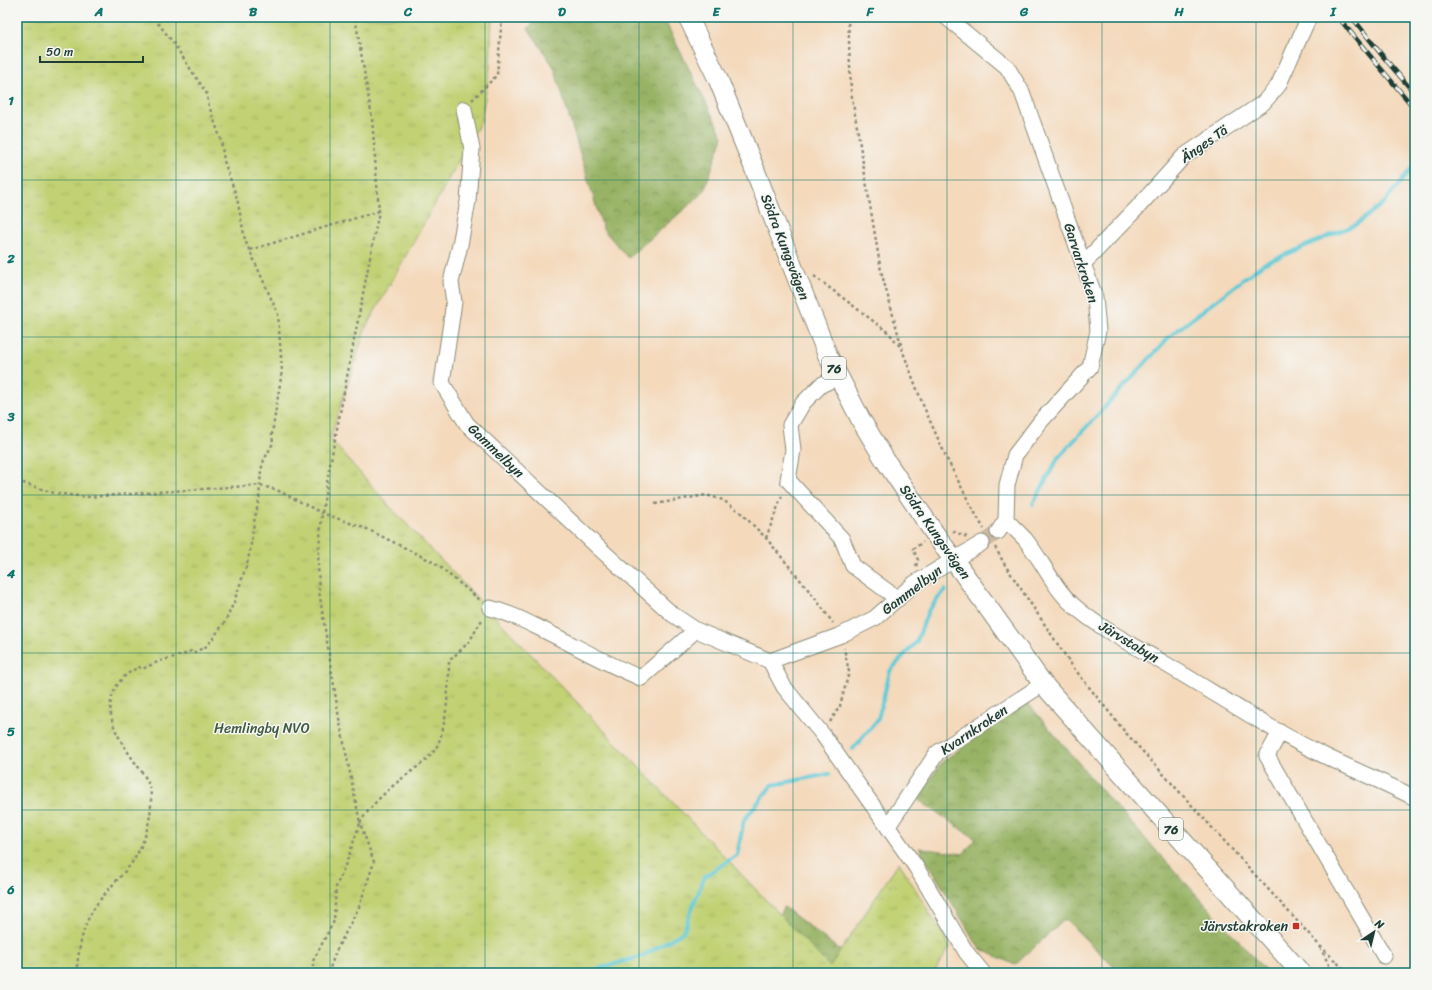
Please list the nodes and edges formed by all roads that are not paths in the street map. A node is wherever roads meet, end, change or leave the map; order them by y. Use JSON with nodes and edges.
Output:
{"nodes":[{"id":1,"x":688,"y":17,"type":"edge"},
{"id":2,"x":946,"y":17,"type":"edge"},
{"id":3,"x":1309,"y":17,"type":"edge"},
{"id":4,"x":464,"y":109,"type":"road end"},
{"id":5,"x":1083,"y":264,"type":"junction"},
{"id":6,"x":838,"y":377,"type":"junction"},
{"id":7,"x":990,"y":535,"type":"junction"},
{"id":8,"x":953,"y":560,"type":"junction"},
{"id":9,"x":898,"y":599,"type":"junction"},
{"id":10,"x":490,"y":608,"type":"road end"},
{"id":11,"x":696,"y":630,"type":"junction"},
{"id":12,"x":770,"y":661,"type":"junction"},
{"id":13,"x":1043,"y":684,"type":"junction"},
{"id":14,"x":1280,"y":732,"type":"junction"},
{"id":15,"x":1415,"y":798,"type":"edge"},
{"id":16,"x":888,"y":826,"type":"junction"},
{"id":17,"x":1384,"y":956,"type":"dead end"},
{"id":18,"x":983,"y":973,"type":"edge"},
{"id":19,"x":1301,"y":973,"type":"edge"}],
"edges":[{"from":1,"to":6,"type":"main road","name":"Södra Kungsvägen","number":"76"},
{"from":2,"to":5,"type":"street","name":"Garvarkroken"},
{"from":3,"to":5,"type":"street","name":"Änges Tä"},
{"from":4,"to":11,"type":"street","name":"Gammelbyn"},
{"from":5,"to":7,"type":"street","name":"Garvarkroken"},
{"from":6,"to":8,"type":"main road","name":"Södra Kungsvägen","number":"76"},
{"from":6,"to":9,"type":"street"},
{"from":7,"to":8,"type":"street","name":"Gammelbyn"},
{"from":7,"to":14,"type":"street","name":"Järvstabyn"},
{"from":8,"to":9,"type":"street","name":"Gammelbyn"},
{"from":8,"to":13,"type":"main road","name":"Södra Kungsvägen","number":"76"},
{"from":9,"to":12,"type":"street","name":"Gammelbyn"},
{"from":10,"to":11,"type":"street"},
{"from":11,"to":12,"type":"street","name":"Gammelbyn"},
{"from":12,"to":16,"type":"street"},
{"from":13,"to":16,"type":"street","name":"Kvarnkroken"},
{"from":13,"to":19,"type":"main road","name":"Södra Kungsvägen","number":"76"},
{"from":14,"to":15,"type":"street","name":"Järvstabyn"},
{"from":14,"to":17,"type":"street"},
{"from":16,"to":18,"type":"street"}]}
